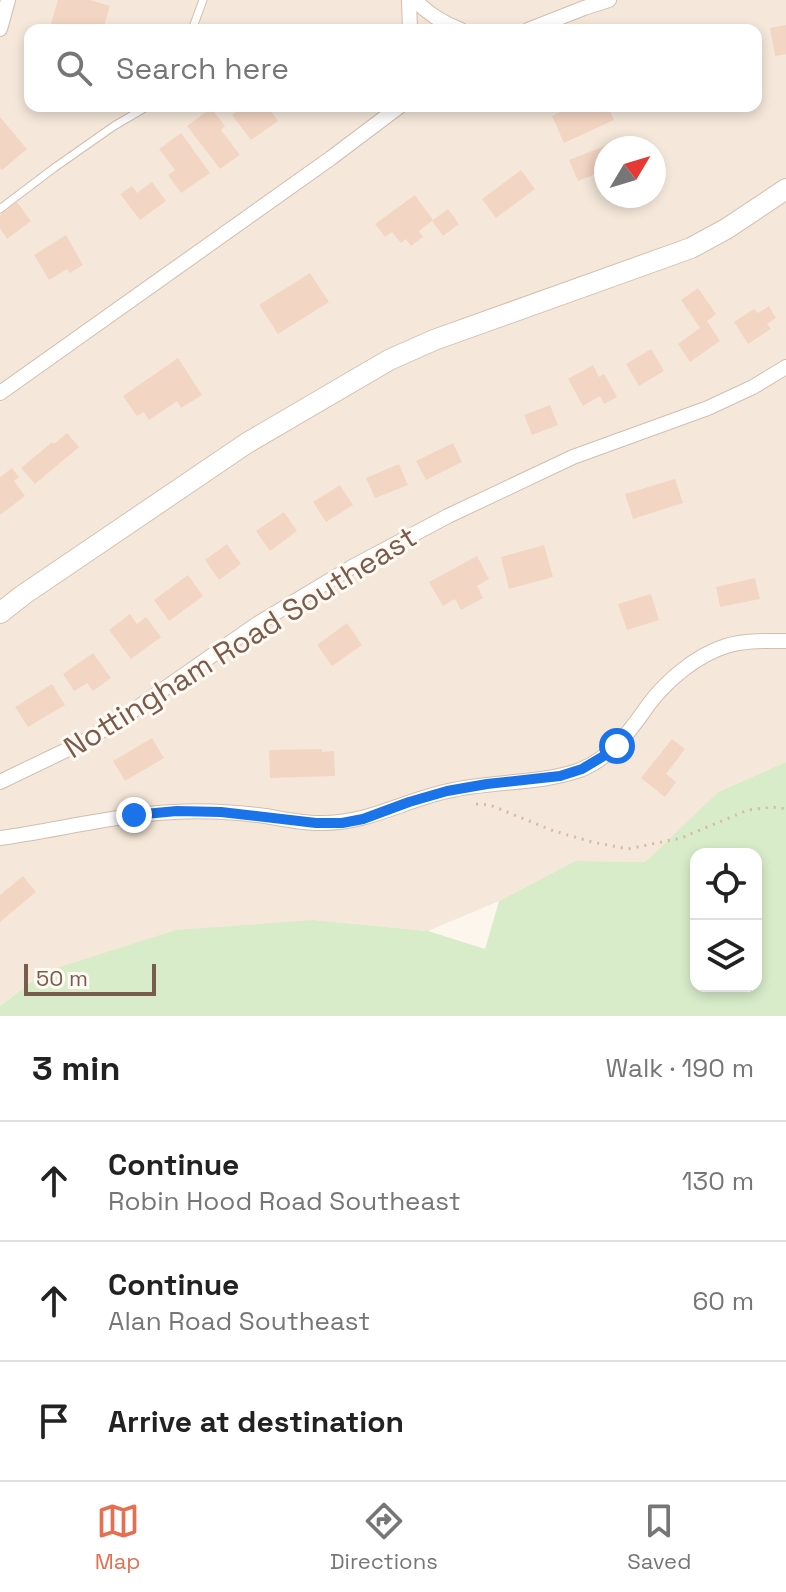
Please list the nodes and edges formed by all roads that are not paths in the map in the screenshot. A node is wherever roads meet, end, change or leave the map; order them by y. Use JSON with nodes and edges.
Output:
{"nodes":[{"id":1,"x":8,"y":0,"type":"edge"},
{"id":2,"x":203,"y":0,"type":"edge"},
{"id":3,"x":412,"y":0,"type":"edge"},
{"id":4,"x":609,"y":0,"type":"edge"},
{"id":5,"x":194,"y":24,"type":"edge"},
{"id":6,"x":410,"y":24,"type":"edge"},
{"id":7,"x":446,"y":24,"type":"edge"},
{"id":8,"x":543,"y":24,"type":"edge"},
{"id":9,"x":0,"y":29,"type":"edge"},
{"id":10,"x":138,"y":112,"type":"edge"},
{"id":11,"x":391,"y":112,"type":"edge"},
{"id":12,"x":786,"y":189,"type":"edge"},
{"id":13,"x":0,"y":209,"type":"edge"},
{"id":14,"x":786,"y":367,"type":"edge"},
{"id":15,"x":0,"y":393,"type":"edge"},
{"id":16,"x":0,"y":613,"type":"edge"},
{"id":17,"x":786,"y":641,"type":"edge"},
{"id":18,"x":0,"y":782,"type":"edge"},
{"id":19,"x":0,"y":838,"type":"edge"}],
"edges":[{"from":1,"to":9,"type":"street"},
{"from":2,"to":5,"type":"lane"},
{"from":3,"to":6,"type":"street"},
{"from":3,"to":7,"type":"street"},
{"from":4,"to":8,"type":"street"},
{"from":10,"to":13,"type":"lane"},
{"from":11,"to":15,"type":"street"},
{"from":12,"to":16,"type":"street"},
{"from":14,"to":18,"type":"street","name":"Nottingham Road Southeast"},
{"from":17,"to":19,"type":"street"}]}
